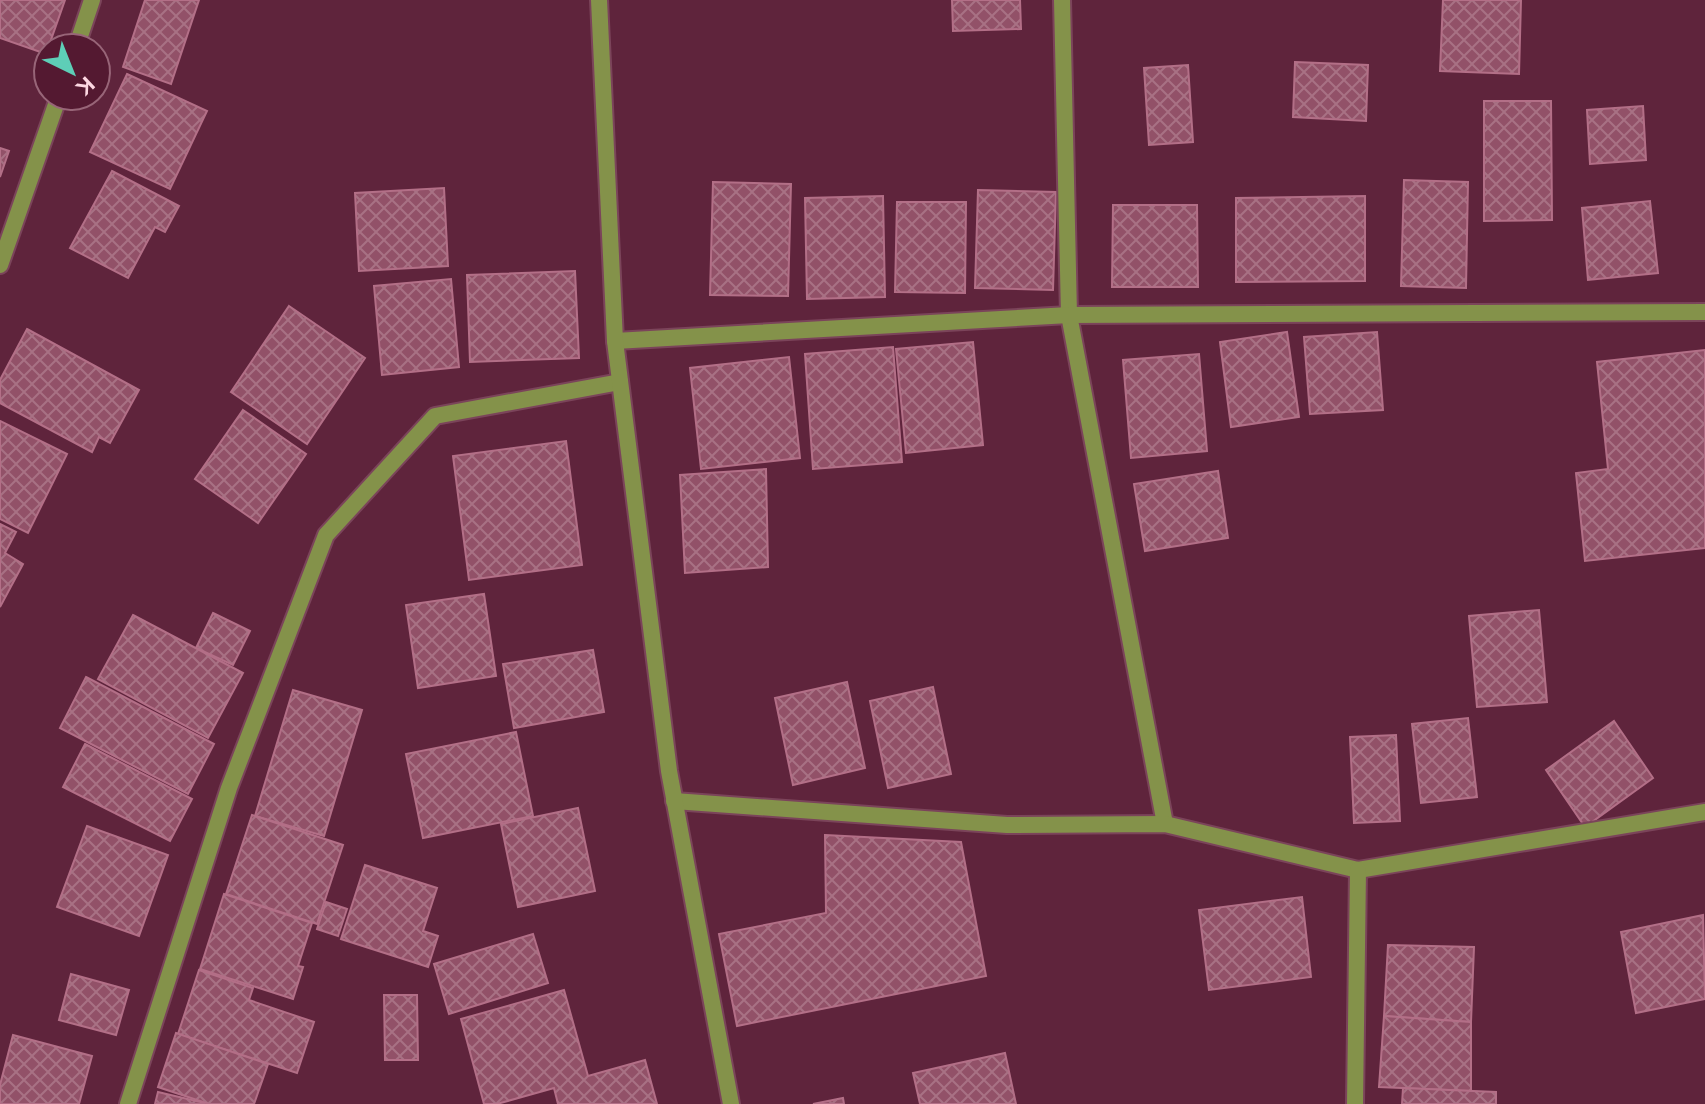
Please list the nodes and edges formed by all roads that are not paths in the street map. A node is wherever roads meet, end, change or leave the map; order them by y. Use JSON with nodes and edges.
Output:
{"nodes":[{"id":1,"x":92,"y":0,"type":"edge"},
{"id":2,"x":599,"y":0,"type":"edge"},
{"id":3,"x":1062,"y":0,"type":"edge"},
{"id":4,"x":81,"y":32,"type":"edge"},
{"id":5,"x":53,"y":112,"type":"edge"},
{"id":6,"x":0,"y":265,"type":"edge"},
{"id":7,"x":1705,"y":312,"type":"edge"},
{"id":8,"x":1069,"y":315,"type":"junction"},
{"id":9,"x":615,"y":341,"type":"junction"},
{"id":10,"x":620,"y":382,"type":"junction"},
{"id":11,"x":674,"y":801,"type":"junction"},
{"id":12,"x":1705,"y":812,"type":"edge"},
{"id":13,"x":1165,"y":824,"type":"junction"},
{"id":14,"x":1358,"y":870,"type":"junction"},
{"id":15,"x":128,"y":1104,"type":"edge"},
{"id":16,"x":731,"y":1104,"type":"edge"},
{"id":17,"x":1355,"y":1104,"type":"edge"}],
"edges":[{"from":1,"to":4,"type":"street"},
{"from":2,"to":9,"type":"street"},
{"from":3,"to":8,"type":"street"},
{"from":5,"to":6,"type":"street"},
{"from":7,"to":8,"type":"street"},
{"from":8,"to":9,"type":"street"},
{"from":8,"to":13,"type":"street"},
{"from":9,"to":10,"type":"street"},
{"from":10,"to":11,"type":"street"},
{"from":10,"to":15,"type":"street"},
{"from":11,"to":13,"type":"street"},
{"from":11,"to":16,"type":"street"},
{"from":12,"to":14,"type":"street"},
{"from":13,"to":14,"type":"street"},
{"from":14,"to":17,"type":"street"}]}
